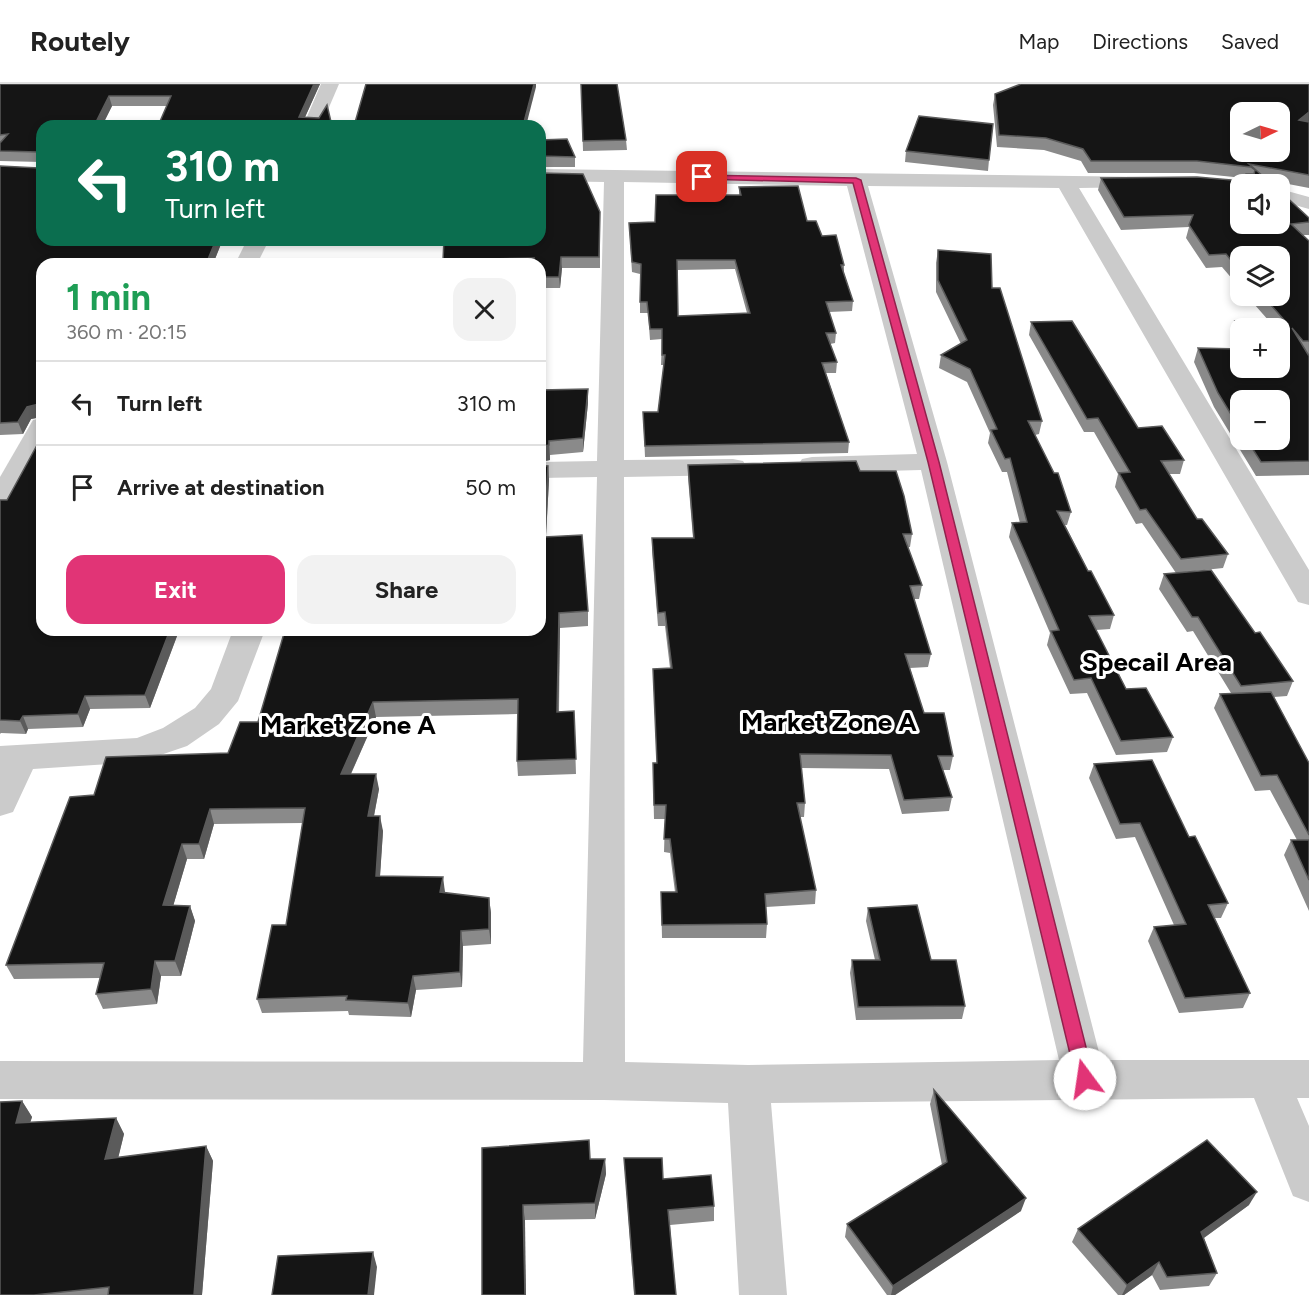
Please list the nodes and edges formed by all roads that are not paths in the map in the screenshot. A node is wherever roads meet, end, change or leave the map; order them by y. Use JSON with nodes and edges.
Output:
{"nodes":[{"id":1,"x":309,"y":84,"type":"edge"},
{"id":2,"x":330,"y":84,"type":"edge"},
{"id":3,"x":315,"y":120,"type":"edge"},
{"id":4,"x":546,"y":175,"type":"edge"},
{"id":5,"x":614,"y":175,"type":"junction"},
{"id":6,"x":856,"y":180,"type":"junction"},
{"id":7,"x":1160,"y":181,"type":"edge"},
{"id":8,"x":1066,"y":182,"type":"junction"},
{"id":9,"x":1290,"y":198,"type":"edge"},
{"id":10,"x":1309,"y":203,"type":"edge"},
{"id":11,"x":36,"y":436,"type":"edge"},
{"id":12,"x":933,"y":462,"type":"junction"},
{"id":13,"x":791,"y":465,"type":"edge"},
{"id":14,"x":755,"y":466,"type":"edge"},
{"id":15,"x":612,"y":469,"type":"junction"},
{"id":16,"x":546,"y":470,"type":"edge"},
{"id":17,"x":36,"y":479,"type":"edge"},
{"id":18,"x":4,"y":487,"type":"edge"},
{"id":19,"x":1309,"y":595,"type":"edge"},
{"id":20,"x":247,"y":636,"type":"edge"},
{"id":21,"x":10,"y":759,"type":"edge"},
{"id":22,"x":0,"y":803,"type":"edge"},
{"id":23,"x":1085,"y":1079,"type":"junction"},
{"id":24,"x":1288,"y":1079,"type":"edge"},
{"id":25,"x":0,"y":1080,"type":"edge"},
{"id":26,"x":604,"y":1081,"type":"junction"},
{"id":27,"x":748,"y":1084,"type":"junction"},
{"id":28,"x":1309,"y":1181,"type":"edge"},
{"id":29,"x":763,"y":1295,"type":"edge"}],
"edges":[{"from":1,"to":2,"type":"street"},
{"from":2,"to":3,"type":"street"},
{"from":4,"to":5,"type":"street"},
{"from":5,"to":6,"type":"street"},
{"from":5,"to":15,"type":"street"},
{"from":6,"to":8,"type":"street"},
{"from":6,"to":12,"type":"street"},
{"from":7,"to":8,"type":"street"},
{"from":8,"to":19,"type":"street"},
{"from":9,"to":10,"type":"street"},
{"from":11,"to":18,"type":"street"},
{"from":12,"to":13,"type":"street"},
{"from":12,"to":23,"type":"street"},
{"from":14,"to":15,"type":"street"},
{"from":15,"to":16,"type":"street"},
{"from":15,"to":26,"type":"street"},
{"from":17,"to":18,"type":"street"},
{"from":20,"to":21,"type":"street"},
{"from":21,"to":22,"type":"street"},
{"from":23,"to":24,"type":"street"},
{"from":23,"to":27,"type":"street"},
{"from":24,"to":28,"type":"street"},
{"from":25,"to":26,"type":"street"},
{"from":26,"to":27,"type":"street"},
{"from":27,"to":29,"type":"street"}]}
